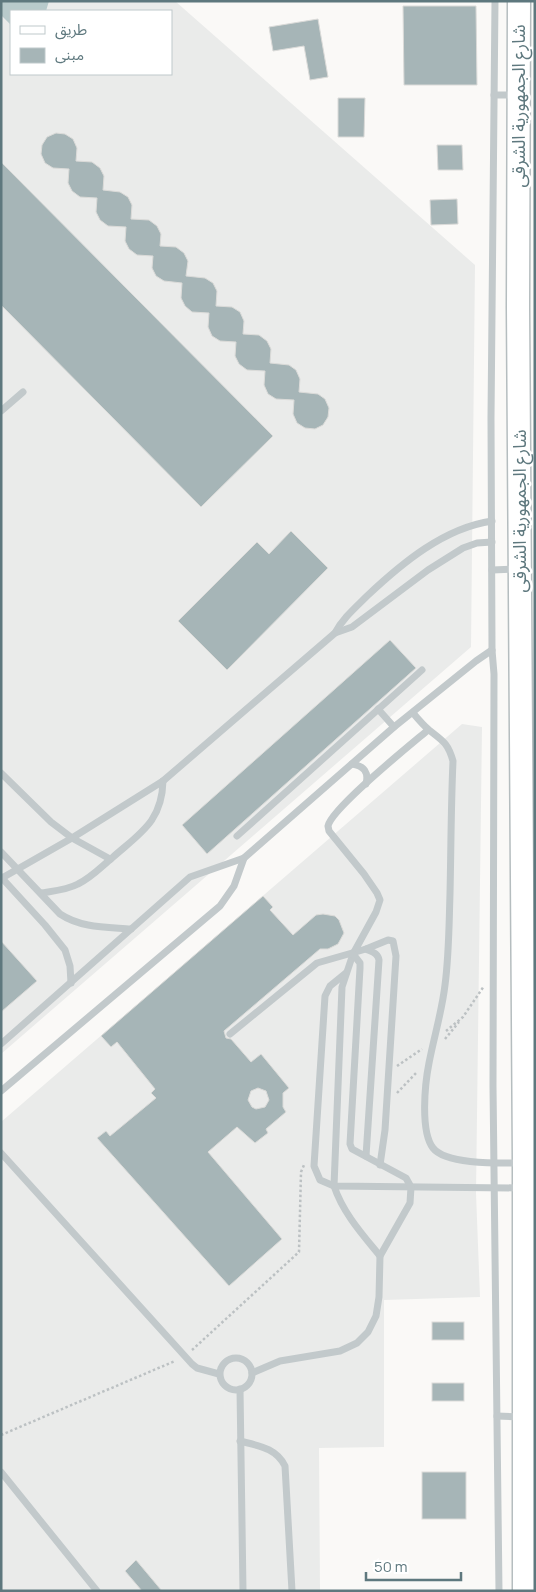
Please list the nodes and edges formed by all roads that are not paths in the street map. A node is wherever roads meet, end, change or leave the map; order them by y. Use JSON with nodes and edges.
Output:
{"nodes":[{"id":1,"x":495,"y":1,"type":"edge"},
{"id":2,"x":519,"y":1,"type":"edge"},
{"id":3,"x":494,"y":95,"type":"junction"},
{"id":4,"x":518,"y":95,"type":"junction"},
{"id":5,"x":23,"y":392,"type":"dead end"},
{"id":6,"x":1,"y":411,"type":"edge"},
{"id":7,"x":492,"y":521,"type":"junction"},
{"id":8,"x":492,"y":542,"type":"junction"},
{"id":9,"x":492,"y":570,"type":"junction"},
{"id":10,"x":524,"y":579,"type":"edge"},
{"id":11,"x":334,"y":633,"type":"junction"},
{"id":12,"x":492,"y":650,"type":"junction"},
{"id":13,"x":422,"y":670,"type":"dead end"},
{"id":14,"x":378,"y":709,"type":"junction"},
{"id":15,"x":413,"y":713,"type":"junction"},
{"id":16,"x":394,"y":727,"type":"junction"},
{"id":17,"x":428,"y":730,"type":"junction"},
{"id":18,"x":352,"y":764,"type":"junction"},
{"id":19,"x":1,"y":773,"type":"edge"},
{"id":20,"x":163,"y":781,"type":"junction"},
{"id":21,"x":366,"y":784,"type":"junction"},
{"id":22,"x":237,"y":836,"type":"dead end"},
{"id":23,"x":72,"y":838,"type":"junction"},
{"id":24,"x":1,"y":852,"type":"edge"},
{"id":25,"x":244,"y":858,"type":"junction"},
{"id":26,"x":110,"y":859,"type":"junction"},
{"id":27,"x":18,"y":870,"type":"junction"},
{"id":28,"x":2,"y":878,"type":"edge"},
{"id":29,"x":41,"y":893,"type":"junction"},
{"id":30,"x":131,"y":929,"type":"junction"},
{"id":31,"x":366,"y":949,"type":"junction"},
{"id":32,"x":353,"y":954,"type":"junction"},
{"id":33,"x":347,"y":972,"type":"junction"},
{"id":34,"x":70,"y":983,"type":"junction"},
{"id":35,"x":230,"y":1034,"type":"dead end"},
{"id":36,"x":1,"y":1044,"type":"edge"},
{"id":37,"x":1,"y":1091,"type":"edge"},
{"id":38,"x":1,"y":1153,"type":"edge"},
{"id":39,"x":366,"y":1156,"type":"junction"},
{"id":40,"x":524,"y":1162,"type":"junction"},
{"id":41,"x":494,"y":1163,"type":"junction"},
{"id":42,"x":380,"y":1165,"type":"junction"},
{"id":43,"x":334,"y":1186,"type":"junction"},
{"id":44,"x":411,"y":1188,"type":"junction"},
{"id":45,"x":494,"y":1188,"type":"junction"},
{"id":46,"x":524,"y":1188,"type":"junction"},
{"id":47,"x":380,"y":1256,"type":"junction"},
{"id":48,"x":252,"y":1373,"type":"junction"},
{"id":49,"x":219,"y":1374,"type":"junction"},
{"id":50,"x":240,"y":1390,"type":"junction"},
{"id":51,"x":497,"y":1416,"type":"junction"},
{"id":52,"x":524,"y":1417,"type":"junction"},
{"id":53,"x":240,"y":1441,"type":"junction"},
{"id":54,"x":1,"y":1472,"type":"edge"},
{"id":55,"x":97,"y":1591,"type":"edge"},
{"id":56,"x":243,"y":1591,"type":"edge"},
{"id":57,"x":292,"y":1591,"type":"edge"},
{"id":58,"x":499,"y":1591,"type":"edge"},
{"id":59,"x":524,"y":1591,"type":"edge"}],
"edges":[{"from":1,"to":3,"type":"lane"},
{"from":2,"to":4,"type":"main road","name":"شارع الجمهورية الشرقى"},
{"from":3,"to":4,"type":"lane"},
{"from":3,"to":7,"type":"lane"},
{"from":4,"to":10,"type":"main road","name":"شارع الجمهورية الشرقى"},
{"from":5,"to":6,"type":"lane"},
{"from":7,"to":8,"type":"lane"},
{"from":7,"to":11,"type":"lane"},
{"from":8,"to":9,"type":"lane"},
{"from":8,"to":11,"type":"lane"},
{"from":9,"to":10,"type":"lane"},
{"from":9,"to":12,"type":"lane"},
{"from":10,"to":40,"type":"main road","name":"شارع الجمهورية الشرقى"},
{"from":11,"to":20,"type":"lane"},
{"from":12,"to":15,"type":"lane"},
{"from":12,"to":41,"type":"lane"},
{"from":13,"to":14,"type":"lane"},
{"from":14,"to":16,"type":"lane"},
{"from":14,"to":22,"type":"lane"},
{"from":15,"to":16,"type":"lane"},
{"from":15,"to":17,"type":"lane"},
{"from":16,"to":18,"type":"lane"},
{"from":17,"to":21,"type":"lane"},
{"from":17,"to":41,"type":"lane"},
{"from":18,"to":21,"type":"lane"},
{"from":18,"to":25,"type":"lane"},
{"from":19,"to":23,"type":"lane"},
{"from":20,"to":23,"type":"lane"},
{"from":20,"to":26,"type":"lane"},
{"from":21,"to":32,"type":"lane"},
{"from":23,"to":26,"type":"lane"},
{"from":23,"to":27,"type":"lane"},
{"from":24,"to":27,"type":"lane"},
{"from":25,"to":30,"type":"lane"},
{"from":25,"to":37,"type":"lane"},
{"from":26,"to":29,"type":"lane"},
{"from":27,"to":28,"type":"lane"},
{"from":27,"to":29,"type":"lane"},
{"from":28,"to":34,"type":"lane"},
{"from":29,"to":30,"type":"lane"},
{"from":30,"to":34,"type":"lane"},
{"from":31,"to":32,"type":"lane"},
{"from":31,"to":39,"type":"lane"},
{"from":31,"to":42,"type":"lane"},
{"from":32,"to":33,"type":"lane"},
{"from":32,"to":35,"type":"lane"},
{"from":32,"to":39,"type":"lane"},
{"from":33,"to":43,"type":"lane"},
{"from":33,"to":43,"type":"lane"},
{"from":34,"to":36,"type":"lane"},
{"from":38,"to":49,"type":"lane"},
{"from":39,"to":42,"type":"lane"},
{"from":40,"to":41,"type":"lane"},
{"from":40,"to":46,"type":"main road","name":"شارع الجمهورية الشرقى"},
{"from":41,"to":45,"type":"lane"},
{"from":42,"to":44,"type":"lane"},
{"from":43,"to":44,"type":"lane"},
{"from":43,"to":47,"type":"lane"},
{"from":44,"to":45,"type":"lane"},
{"from":44,"to":47,"type":"lane"},
{"from":45,"to":46,"type":"lane"},
{"from":45,"to":51,"type":"lane"},
{"from":46,"to":52,"type":"main road","name":"شارع الجمهورية الشرقى"},
{"from":47,"to":48,"type":"lane"},
{"from":48,"to":49,"type":"lane"},
{"from":48,"to":50,"type":"lane"},
{"from":49,"to":50,"type":"lane"},
{"from":50,"to":53,"type":"lane"},
{"from":51,"to":52,"type":"lane"},
{"from":51,"to":58,"type":"lane"},
{"from":52,"to":59,"type":"main road","name":"شارع الجمهورية الشرقى"},
{"from":53,"to":56,"type":"lane"},
{"from":53,"to":57,"type":"lane"},
{"from":54,"to":55,"type":"lane"}]}
